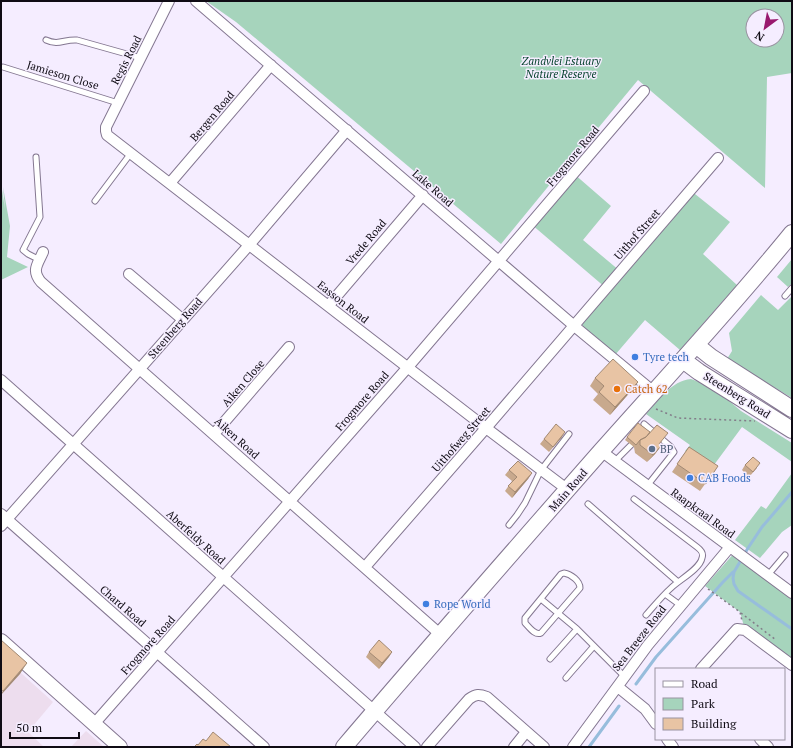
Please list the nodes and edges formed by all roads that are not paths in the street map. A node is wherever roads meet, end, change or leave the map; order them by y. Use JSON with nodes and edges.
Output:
{"nodes":[{"id":1,"x":169,"y":1,"type":"edge"},
{"id":2,"x":196,"y":1,"type":"edge"},
{"id":3,"x":46,"y":40,"type":"dead end"},
{"id":4,"x":141,"y":58,"type":"junction"},
{"id":5,"x":271,"y":65,"type":"junction"},
{"id":6,"x":3,"y":67,"type":"dead end"},
{"id":7,"x":644,"y":91,"type":"dead end"},
{"id":8,"x":118,"y":103,"type":"junction"},
{"id":9,"x":347,"y":130,"type":"junction"},
{"id":10,"x":106,"y":131,"type":"joint"},
{"id":11,"x":131,"y":153,"type":"junction"},
{"id":12,"x":36,"y":156,"type":"dead end"},
{"id":13,"x":718,"y":158,"type":"dead end"},
{"id":14,"x":170,"y":183,"type":"junction"},
{"id":15,"x":423,"y":195,"type":"junction"},
{"id":16,"x":95,"y":201,"type":"dead end"},
{"id":17,"x":791,"y":237,"type":"edge"},
{"id":18,"x":250,"y":244,"type":"junction"},
{"id":19,"x":42,"y":256,"type":"joint"},
{"id":20,"x":498,"y":261,"type":"junction"},
{"id":21,"x":129,"y":274,"type":"dead end"},
{"id":22,"x":792,"y":288,"type":"edge"},
{"id":23,"x":785,"y":296,"type":"dead end"},
{"id":24,"x":329,"y":305,"type":"junction"},
{"id":25,"x":182,"y":320,"type":"junction"},
{"id":26,"x":574,"y":325,"type":"junction"},
{"id":27,"x":696,"y":345,"type":"junction"},
{"id":28,"x":289,"y":347,"type":"dead end"},
{"id":29,"x":683,"y":360,"type":"junction"},
{"id":30,"x":408,"y":367,"type":"junction"},
{"id":31,"x":139,"y":369,"type":"junction"},
{"id":32,"x":1,"y":380,"type":"edge"},
{"id":33,"x":652,"y":400,"type":"junction"},
{"id":34,"x":792,"y":409,"type":"edge"},
{"id":35,"x":639,"y":421,"type":"junction"},
{"id":36,"x":486,"y":428,"type":"junction"},
{"id":37,"x":792,"y":430,"type":"edge"},
{"id":38,"x":214,"y":434,"type":"junction"},
{"id":39,"x":569,"y":434,"type":"dead end"},
{"id":40,"x":73,"y":443,"type":"junction"},
{"id":41,"x":631,"y":445,"type":"edge"},
{"id":42,"x":601,"y":451,"type":"junction"},
{"id":43,"x":614,"y":462,"type":"junction"},
{"id":44,"x":541,"y":470,"type":"junction"},
{"id":45,"x":647,"y":486,"type":"junction"},
{"id":46,"x":568,"y":490,"type":"junction"},
{"id":47,"x":634,"y":499,"type":"dead end"},
{"id":48,"x":289,"y":502,"type":"junction"},
{"id":49,"x":588,"y":504,"type":"dead end"},
{"id":50,"x":3,"y":520,"type":"edge"},
{"id":51,"x":509,"y":525,"type":"dead end"},
{"id":52,"x":733,"y":549,"type":"junction"},
{"id":53,"x":785,"y":555,"type":"dead end"},
{"id":54,"x":365,"y":567,"type":"junction"},
{"id":55,"x":768,"y":575,"type":"junction"},
{"id":56,"x":224,"y":578,"type":"junction"},
{"id":57,"x":678,"y":582,"type":"junction"},
{"id":58,"x":792,"y":593,"type":"edge"},
{"id":59,"x":665,"y":594,"type":"junction"},
{"id":60,"x":541,"y":599,"type":"junction"},
{"id":61,"x":680,"y":606,"type":"junction"},
{"id":62,"x":557,"y":613,"type":"junction"},
{"id":63,"x":646,"y":615,"type":"dead end"},
{"id":64,"x":577,"y":629,"type":"junction"},
{"id":65,"x":441,"y":635,"type":"junction"},
{"id":66,"x":1,"y":642,"type":"edge"},
{"id":67,"x":594,"y":646,"type":"junction"},
{"id":68,"x":158,"y":653,"type":"junction"},
{"id":69,"x":550,"y":660,"type":"dead end"},
{"id":70,"x":792,"y":665,"type":"edge"},
{"id":71,"x":702,"y":668,"type":"edge"},
{"id":72,"x":624,"y":676,"type":"junction"},
{"id":73,"x":566,"y":678,"type":"dead end"},
{"id":74,"x":618,"y":686,"type":"junction"},
{"id":75,"x":375,"y":710,"type":"junction"},
{"id":76,"x":655,"y":722,"type":"edge"},
{"id":77,"x":94,"y":724,"type":"junction"},
{"id":78,"x":526,"y":732,"type":"junction"},
{"id":79,"x":120,"y":747,"type":"edge"},
{"id":80,"x":264,"y":747,"type":"edge"},
{"id":81,"x":344,"y":747,"type":"edge"},
{"id":82,"x":416,"y":747,"type":"edge"},
{"id":83,"x":427,"y":747,"type":"edge"},
{"id":84,"x":514,"y":747,"type":"edge"},
{"id":85,"x":544,"y":747,"type":"edge"},
{"id":86,"x":573,"y":747,"type":"edge"}],
"edges":[{"from":1,"to":4,"type":"street","name":"Regis Road"},
{"from":2,"to":5,"type":"street","name":"Lake Road"},
{"from":3,"to":4,"type":"lane"},
{"from":4,"to":8,"type":"street","name":"Regis Road"},
{"from":5,"to":9,"type":"street","name":"Lake Road"},
{"from":5,"to":14,"type":"street","name":"Bergen Road"},
{"from":6,"to":8,"type":"lane","name":"Jamieson Close"},
{"from":7,"to":20,"type":"street","name":"Frogmore Road"},
{"from":8,"to":10,"type":"street","name":"Regis Road"},
{"from":9,"to":15,"type":"street","name":"Lake Road"},
{"from":9,"to":18,"type":"street","name":"Steenberg Road"},
{"from":10,"to":11,"type":"street","name":"Easson Road"},
{"from":11,"to":14,"type":"street","name":"Easson Road"},
{"from":11,"to":16,"type":"lane"},
{"from":12,"to":19,"type":"lane"},
{"from":13,"to":26,"type":"street","name":"Uithof Street"},
{"from":14,"to":18,"type":"street","name":"Easson Road"},
{"from":15,"to":20,"type":"street","name":"Lake Road"},
{"from":15,"to":24,"type":"street","name":"Vrede Road"},
{"from":17,"to":27,"type":"main road","name":"Main Road"},
{"from":18,"to":24,"type":"street","name":"Easson Road"},
{"from":18,"to":25,"type":"street","name":"Steenberg Road"},
{"from":19,"to":31,"type":"street","name":"Aiken Road"},
{"from":20,"to":26,"type":"street","name":"Lake Road"},
{"from":20,"to":30,"type":"street","name":"Frogmore Road"},
{"from":21,"to":25,"type":"street"},
{"from":22,"to":23,"type":"lane"},
{"from":24,"to":30,"type":"street","name":"Easson Road"},
{"from":25,"to":31,"type":"street","name":"Steenberg Road"},
{"from":26,"to":33,"type":"street","name":"Lake Road"},
{"from":26,"to":36,"type":"street","name":"Uithofweg Street"},
{"from":27,"to":29,"type":"main road","name":"Main Road"},
{"from":27,"to":34,"type":"main road","name":"Steenberg Road"},
{"from":28,"to":38,"type":"street","name":"Aiken Close"},
{"from":29,"to":33,"type":"main road","name":"Main Road"},
{"from":29,"to":37,"type":"main road","name":"Steenberg Road"},
{"from":30,"to":36,"type":"street","name":"Easson Road"},
{"from":30,"to":48,"type":"street","name":"Frogmore Road"},
{"from":31,"to":38,"type":"street","name":"Aiken Road"},
{"from":31,"to":40,"type":"street","name":"Steenberg Road"},
{"from":32,"to":40,"type":"street","name":"Aberfeldy Road"},
{"from":33,"to":35,"type":"main road","name":"Main Road"},
{"from":35,"to":42,"type":"main road","name":"Main Road"},
{"from":35,"to":45,"type":"lane"},
{"from":36,"to":44,"type":"street","name":"Easson Road"},
{"from":36,"to":54,"type":"street","name":"Uithofweg Street"},
{"from":38,"to":48,"type":"street","name":"Aiken Road"},
{"from":39,"to":44,"type":"lane"},
{"from":40,"to":50,"type":"street","name":"Steenberg Road"},
{"from":40,"to":56,"type":"street","name":"Aberfeldy Road"},
{"from":41,"to":43,"type":"lane"},
{"from":42,"to":43,"type":"street","name":"Raapkraal Road"},
{"from":42,"to":46,"type":"main road","name":"Main Road"},
{"from":43,"to":45,"type":"street","name":"Raapkraal Road"},
{"from":44,"to":46,"type":"street","name":"Easson Road"},
{"from":44,"to":51,"type":"lane"},
{"from":45,"to":52,"type":"street","name":"Raapkraal Road"},
{"from":46,"to":65,"type":"main road","name":"Main Road"},
{"from":47,"to":57,"type":"lane"},
{"from":48,"to":54,"type":"street","name":"Aiken Road"},
{"from":48,"to":56,"type":"street","name":"Frogmore Road"},
{"from":49,"to":57,"type":"lane"},
{"from":50,"to":68,"type":"street","name":"Chard Road"},
{"from":52,"to":55,"type":"street","name":"Raapkraal Road"},
{"from":52,"to":61,"type":"street","name":"Sea Breeze Road"},
{"from":53,"to":55,"type":"lane"},
{"from":54,"to":65,"type":"street","name":"Aiken Road"},
{"from":55,"to":58,"type":"street","name":"Raapkraal Road"},
{"from":56,"to":68,"type":"street","name":"Frogmore Road"},
{"from":56,"to":75,"type":"street","name":"Aberfeldy Road"},
{"from":57,"to":59,"type":"lane"},
{"from":59,"to":61,"type":"lane"},
{"from":59,"to":63,"type":"lane"},
{"from":60,"to":62,"type":"lane"},
{"from":60,"to":62,"type":"lane"},
{"from":60,"to":62,"type":"lane"},
{"from":61,"to":72,"type":"street","name":"Sea Breeze Road"},
{"from":62,"to":64,"type":"lane"},
{"from":64,"to":67,"type":"lane"},
{"from":64,"to":69,"type":"lane"},
{"from":65,"to":75,"type":"main road","name":"Main Road"},
{"from":66,"to":77,"type":"main road"},
{"from":67,"to":72,"type":"lane"},
{"from":67,"to":73,"type":"lane"},
{"from":68,"to":77,"type":"street","name":"Frogmore Road"},
{"from":68,"to":80,"type":"street","name":"Chard Road"},
{"from":70,"to":71,"type":"street"},
{"from":72,"to":74,"type":"street","name":"Sea Breeze Road"},
{"from":74,"to":76,"type":"street"},
{"from":74,"to":86,"type":"street","name":"Sea Breeze Road"},
{"from":75,"to":81,"type":"main road","name":"Main Road"},
{"from":75,"to":82,"type":"street","name":"Aberfeldy Road"},
{"from":77,"to":79,"type":"main road"},
{"from":78,"to":83,"type":"street"},
{"from":78,"to":84,"type":"street"},
{"from":78,"to":85,"type":"street"}]}
